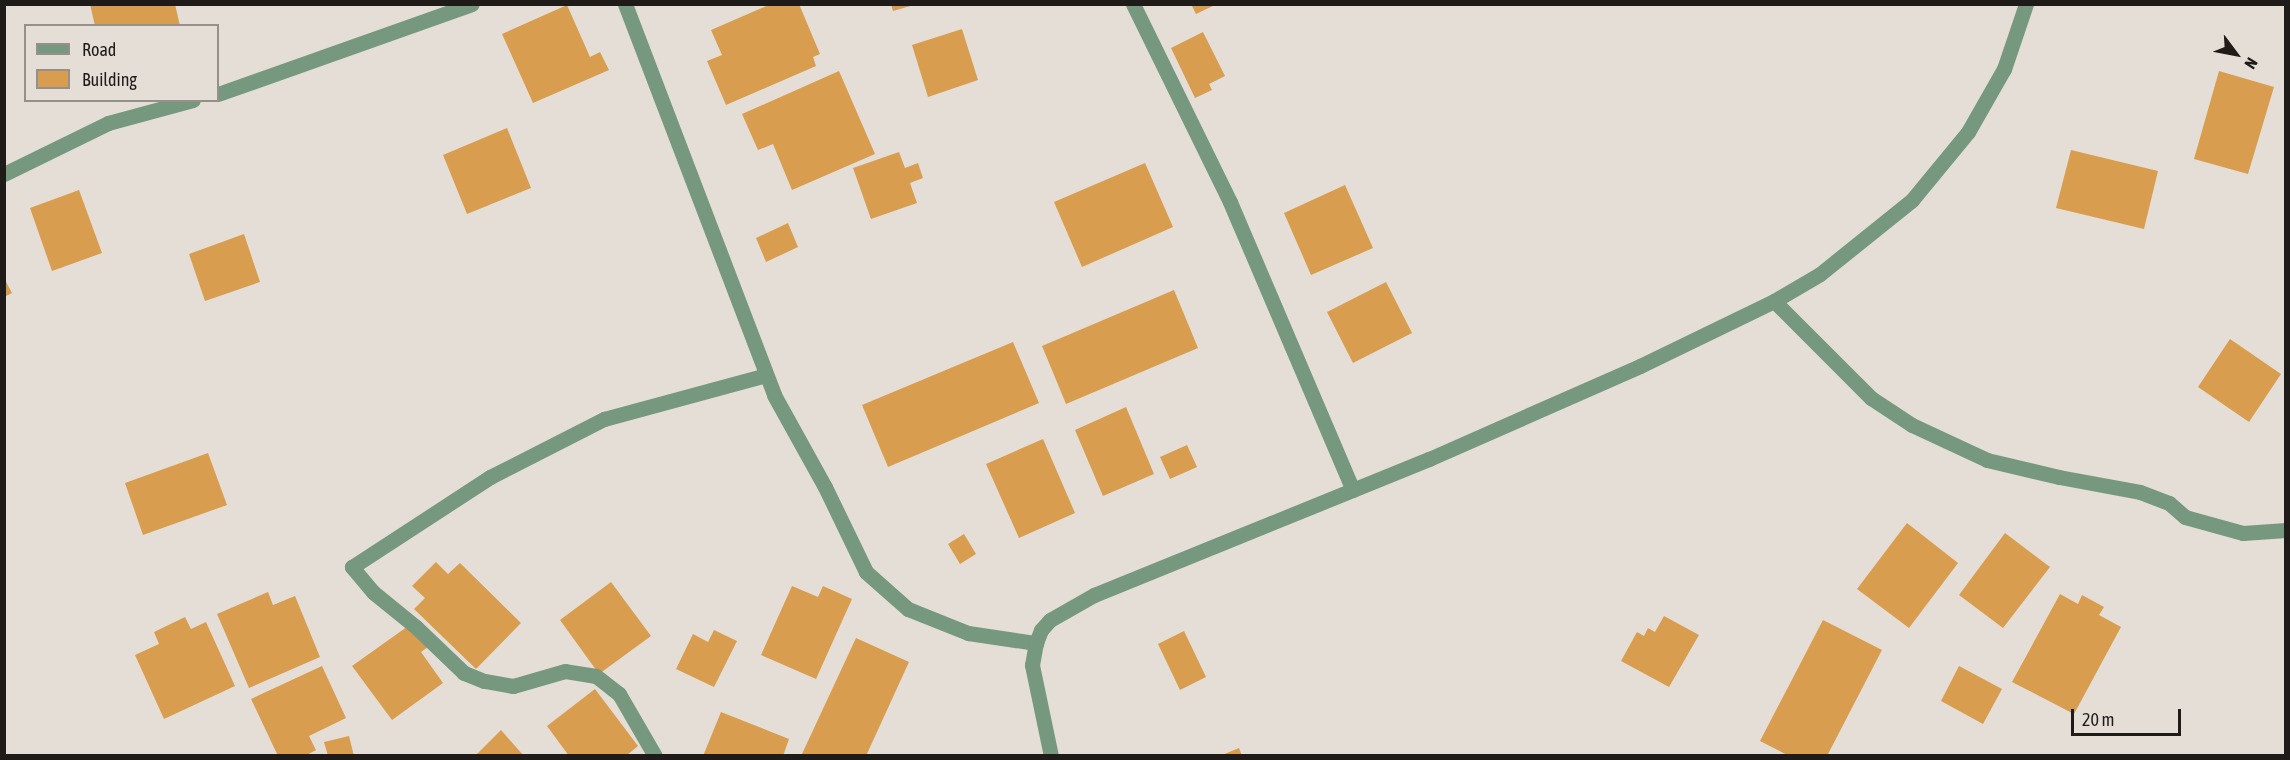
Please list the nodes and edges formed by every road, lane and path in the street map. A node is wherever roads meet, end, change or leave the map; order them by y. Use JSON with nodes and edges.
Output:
{"nodes":[{"id":1,"x":472,"y":4,"type":"edge"},
{"id":2,"x":625,"y":4,"type":"edge"},
{"id":3,"x":1133,"y":4,"type":"edge"},
{"id":4,"x":2025,"y":4,"type":"edge"},
{"id":5,"x":219,"y":94,"type":"edge"},
{"id":6,"x":186,"y":102,"type":"edge"},
{"id":7,"x":4,"y":174,"type":"edge"},
{"id":8,"x":1774,"y":301,"type":"junction"},
{"id":9,"x":766,"y":375,"type":"junction"},
{"id":10,"x":1353,"y":490,"type":"junction"},
{"id":11,"x":2286,"y":530,"type":"edge"},
{"id":12,"x":1036,"y":643,"type":"junction"},
{"id":13,"x":655,"y":756,"type":"edge"},
{"id":14,"x":1051,"y":756,"type":"edge"}],
"edges":[{"from":1,"to":5,"type":"street"},
{"from":2,"to":9,"type":"street"},
{"from":3,"to":10,"type":"street"},
{"from":4,"to":8,"type":"street"},
{"from":6,"to":7,"type":"street"},
{"from":8,"to":10,"type":"street"},
{"from":8,"to":11,"type":"street"},
{"from":9,"to":12,"type":"street"},
{"from":9,"to":13,"type":"street"},
{"from":10,"to":12,"type":"street"},
{"from":12,"to":14,"type":"street"}]}
